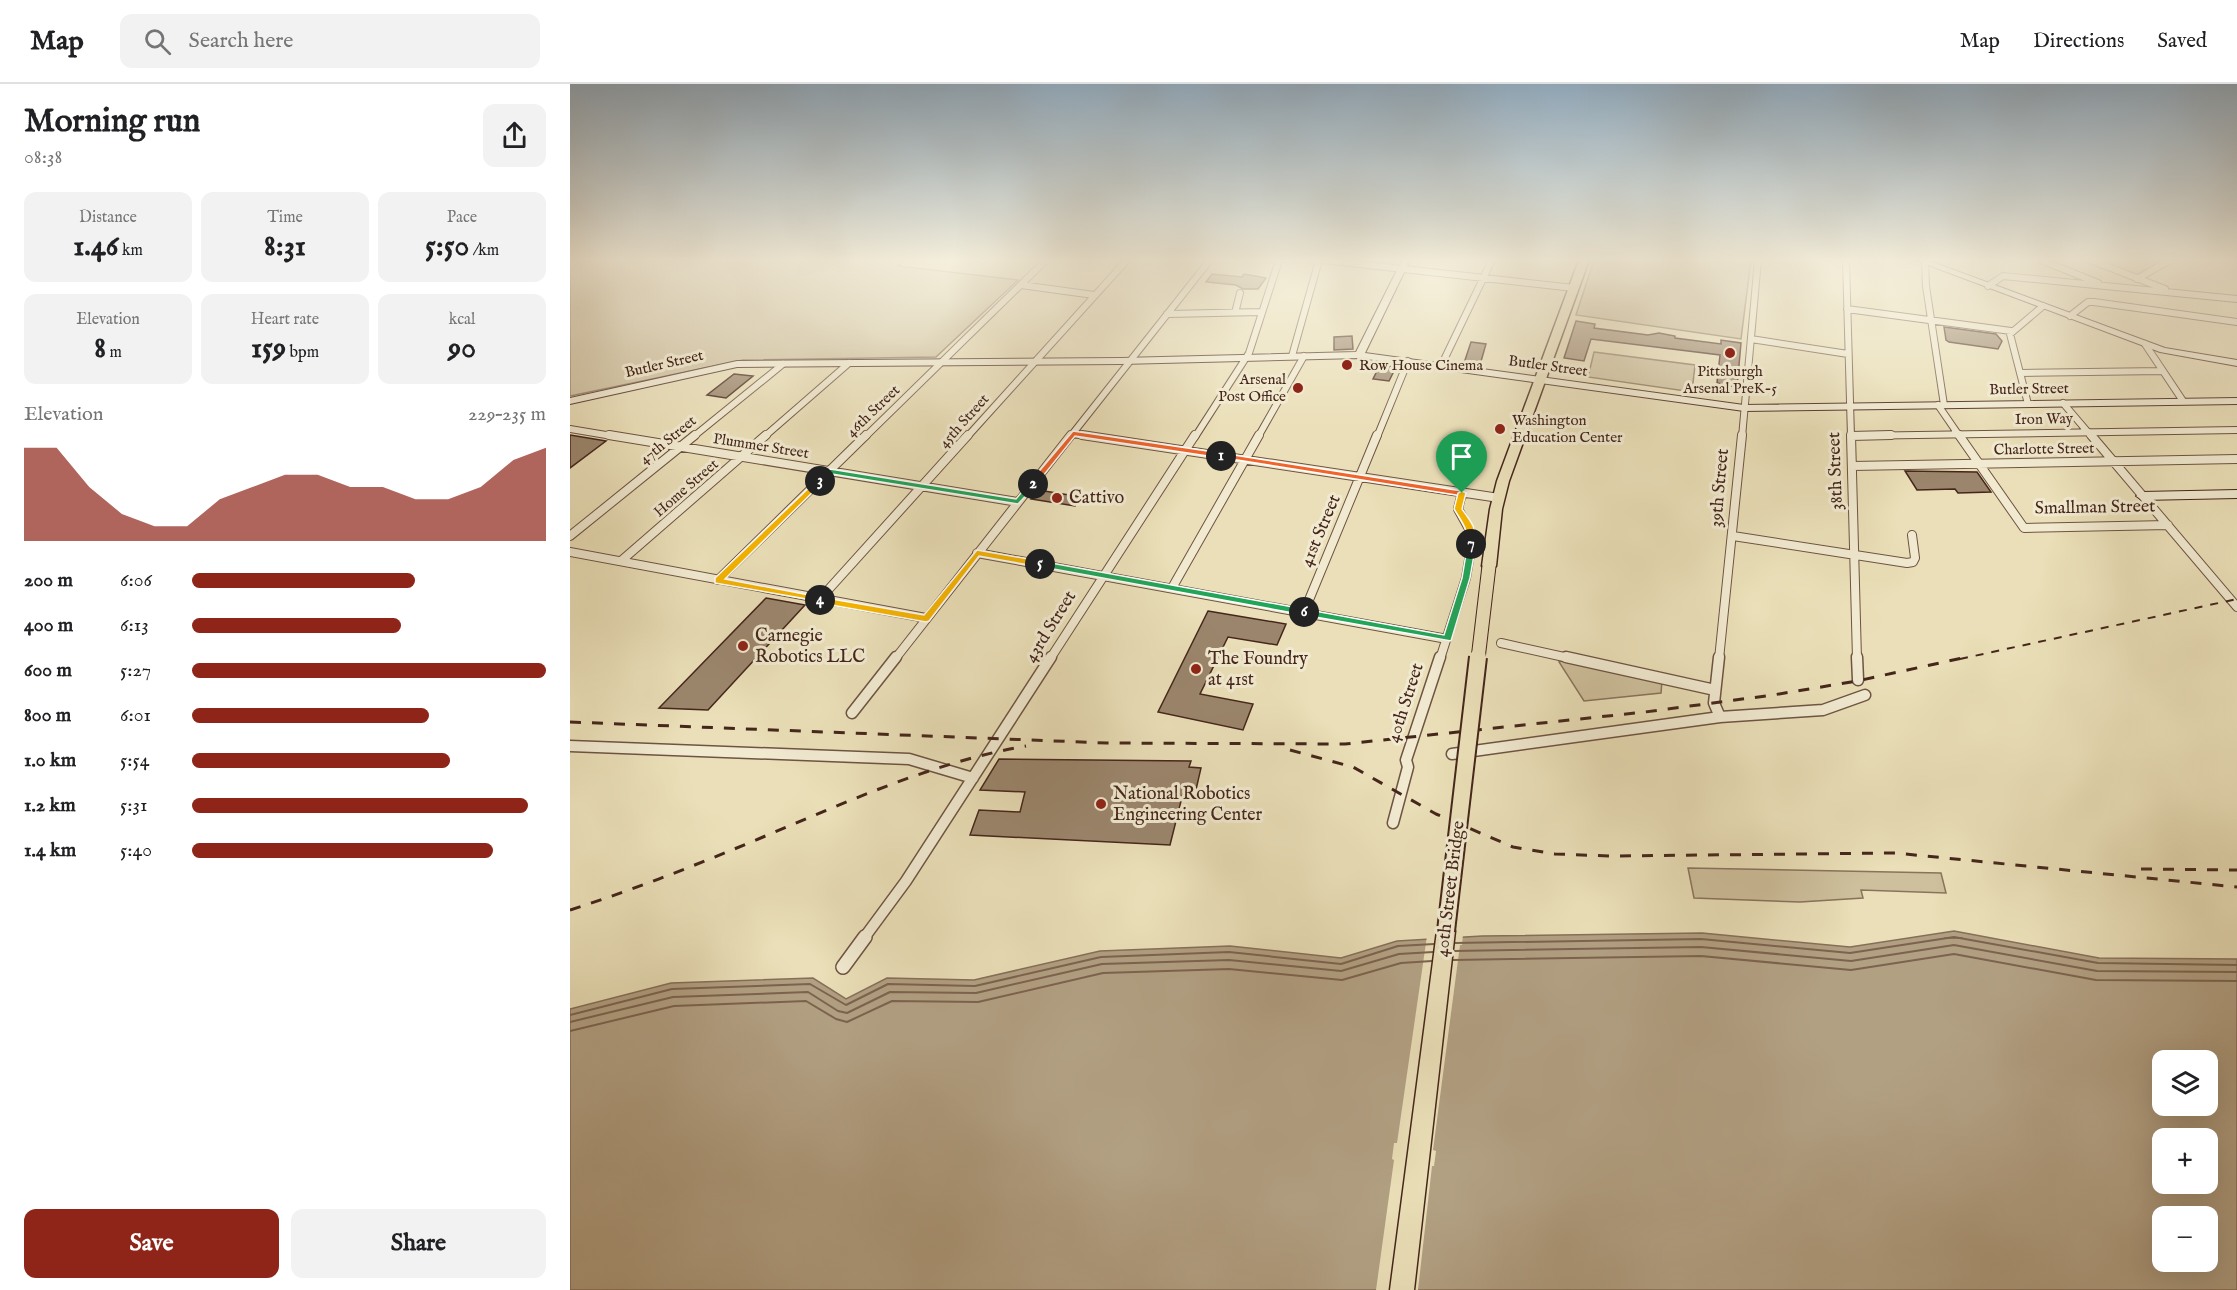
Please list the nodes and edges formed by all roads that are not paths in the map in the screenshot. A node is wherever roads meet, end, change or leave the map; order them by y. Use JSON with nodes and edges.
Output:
{"nodes":[{"id":1,"x":989,"y":316,"type":"edge"},
{"id":2,"x":1076,"y":316,"type":"edge"},
{"id":3,"x":1165,"y":316,"type":"edge"},
{"id":4,"x":1260,"y":316,"type":"edge"},
{"id":5,"x":1304,"y":316,"type":"edge"},
{"id":6,"x":1378,"y":316,"type":"edge"},
{"id":7,"x":1465,"y":316,"type":"edge"},
{"id":8,"x":1564,"y":316,"type":"edge"},
{"id":9,"x":1753,"y":316,"type":"edge"},
{"id":10,"x":1846,"y":316,"type":"edge"},
{"id":11,"x":1903,"y":316,"type":"edge"},
{"id":12,"x":1931,"y":316,"type":"edge"},
{"id":13,"x":2030,"y":316,"type":"edge"},
{"id":14,"x":2070,"y":316,"type":"edge"},
{"id":15,"x":2196,"y":316,"type":"edge"},
{"id":16,"x":1932,"y":320,"type":"junction"},
{"id":17,"x":2237,"y":322,"type":"edge"},
{"id":18,"x":2011,"y":331,"type":"junction"},
{"id":19,"x":1751,"y":339,"type":"junction"},
{"id":20,"x":2145,"y":344,"type":"junction"},
{"id":21,"x":1848,"y":354,"type":"junction"},
{"id":22,"x":1359,"y":355,"type":"junction"},
{"id":23,"x":1292,"y":356,"type":"junction"},
{"id":24,"x":1304,"y":356,"type":"junction"},
{"id":25,"x":1246,"y":357,"type":"junction"},
{"id":26,"x":1035,"y":361,"type":"junction"},
{"id":27,"x":1130,"y":361,"type":"junction"},
{"id":28,"x":942,"y":362,"type":"junction"},
{"id":29,"x":1408,"y":362,"type":"junction"},
{"id":30,"x":849,"y":363,"type":"junction"},
{"id":31,"x":2237,"y":363,"type":"edge"},
{"id":32,"x":783,"y":364,"type":"junction"},
{"id":33,"x":1441,"y":366,"type":"junction"},
{"id":34,"x":2162,"y":371,"type":"junction"},
{"id":35,"x":2020,"y":372,"type":"junction"},
{"id":36,"x":1540,"y":380,"type":"junction"},
{"id":37,"x":2237,"y":400,"type":"edge"},
{"id":38,"x":570,"y":401,"type":"edge"},
{"id":39,"x":2183,"y":401,"type":"junction"},
{"id":40,"x":2063,"y":403,"type":"junction"},
{"id":41,"x":2028,"y":404,"type":"junction"},
{"id":42,"x":1941,"y":405,"type":"junction"},
{"id":43,"x":1850,"y":406,"type":"junction"},
{"id":44,"x":1744,"y":408,"type":"junction"},
{"id":45,"x":570,"y":429,"type":"edge"},
{"id":46,"x":2237,"y":430,"type":"edge"},
{"id":47,"x":2087,"y":432,"type":"junction"},
{"id":48,"x":1073,"y":434,"type":"junction"},
{"id":49,"x":1959,"y":434,"type":"junction"},
{"id":50,"x":1851,"y":435,"type":"junction"},
{"id":51,"x":680,"y":447,"type":"junction"},
{"id":52,"x":1185,"y":450,"type":"junction"},
{"id":53,"x":741,"y":457,"type":"junction"},
{"id":54,"x":1246,"y":459,"type":"junction"},
{"id":55,"x":2237,"y":459,"type":"edge"},
{"id":56,"x":2113,"y":462,"type":"junction"},
{"id":57,"x":1979,"y":464,"type":"junction"},
{"id":58,"x":1852,"y":466,"type":"junction"},
{"id":59,"x":830,"y":471,"type":"junction"},
{"id":60,"x":1360,"y":477,"type":"junction"},
{"id":61,"x":922,"y":487,"type":"junction"},
{"id":62,"x":1462,"y":493,"type":"junction"},
{"id":63,"x":1500,"y":494,"type":"junction"},
{"id":64,"x":2237,"y":494,"type":"edge"},
{"id":65,"x":2142,"y":496,"type":"junction"},
{"id":66,"x":1018,"y":502,"type":"junction"},
{"id":67,"x":2168,"y":525,"type":"junction"},
{"id":68,"x":1912,"y":535,"type":"dead end"},
{"id":69,"x":570,"y":536,"type":"edge"},
{"id":70,"x":1733,"y":536,"type":"junction"},
{"id":71,"x":570,"y":552,"type":"edge"},
{"id":72,"x":977,"y":553,"type":"junction"},
{"id":73,"x":1855,"y":554,"type":"junction"},
{"id":74,"x":621,"y":561,"type":"junction"},
{"id":75,"x":1103,"y":575,"type":"junction"},
{"id":76,"x":718,"y":580,"type":"junction"},
{"id":77,"x":1172,"y":588,"type":"junction"},
{"id":78,"x":819,"y":600,"type":"junction"},
{"id":79,"x":2237,"y":607,"type":"edge"},
{"id":80,"x":1304,"y":612,"type":"junction"},
{"id":81,"x":926,"y":618,"type":"junction"},
{"id":82,"x":1448,"y":639,"type":"junction"},
{"id":83,"x":1501,"y":643,"type":"dead end"},
{"id":84,"x":1858,"y":680,"type":"dead end"},
{"id":85,"x":1715,"y":690,"type":"junction"},
{"id":86,"x":1865,"y":695,"type":"dead end"},
{"id":87,"x":852,"y":713,"type":"dead end"},
{"id":88,"x":1720,"y":717,"type":"junction"},
{"id":89,"x":570,"y":746,"type":"edge"},
{"id":90,"x":1452,"y":754,"type":"dead end"},
{"id":91,"x":973,"y":778,"type":"junction"},
{"id":92,"x":1393,"y":823,"type":"dead end"},
{"id":93,"x":843,"y":967,"type":"dead end"},
{"id":94,"x":1402,"y":1290,"type":"edge"}],
"edges":[{"from":1,"to":28,"type":"street","name":"46th Street"},
{"from":2,"to":26,"type":"street","name":"45th Street"},
{"from":3,"to":27,"type":"street"},
{"from":4,"to":25,"type":"street","name":"43rd Street"},
{"from":5,"to":23,"type":"street"},
{"from":6,"to":22,"type":"main road"},
{"from":7,"to":33,"type":"street"},
{"from":8,"to":36,"type":"main road"},
{"from":9,"to":19,"type":"street","name":"39th Street"},
{"from":10,"to":21,"type":"street","name":"38th Street"},
{"from":11,"to":16,"type":"street"},
{"from":12,"to":16,"type":"street"},
{"from":13,"to":18,"type":"street"},
{"from":14,"to":20,"type":"main road"},
{"from":15,"to":17,"type":"street"},
{"from":16,"to":18,"type":"street"},
{"from":16,"to":42,"type":"street"},
{"from":18,"to":35,"type":"street"},
{"from":19,"to":21,"type":"street"},
{"from":19,"to":44,"type":"street","name":"39th Street"},
{"from":20,"to":31,"type":"main road"},
{"from":20,"to":34,"type":"street"},
{"from":21,"to":43,"type":"street","name":"38th Street"},
{"from":22,"to":24,"type":"main road","name":"Butler Street"},
{"from":22,"to":29,"type":"main road","name":"Butler Street"},
{"from":23,"to":24,"type":"main road","name":"Butler Street"},
{"from":23,"to":25,"type":"main road","name":"Butler Street"},
{"from":24,"to":54,"type":"street"},
{"from":25,"to":27,"type":"main road","name":"Butler Street"},
{"from":25,"to":52,"type":"street","name":"43rd Street"},
{"from":26,"to":27,"type":"main road","name":"Butler Street"},
{"from":26,"to":28,"type":"main road","name":"Butler Street"},
{"from":26,"to":61,"type":"street","name":"45th Street"},
{"from":27,"to":48,"type":"street"},
{"from":28,"to":30,"type":"main road","name":"Butler Street"},
{"from":28,"to":59,"type":"street","name":"46th Street"},
{"from":29,"to":33,"type":"main road","name":"Butler Street"},
{"from":29,"to":60,"type":"street","name":"41st Street"},
{"from":30,"to":32,"type":"main road","name":"Butler Street"},
{"from":30,"to":53,"type":"street","name":"Home Street"},
{"from":32,"to":38,"type":"main road","name":"Butler Street"},
{"from":32,"to":51,"type":"street","name":"47th Street"},
{"from":33,"to":36,"type":"main road","name":"Butler Street"},
{"from":34,"to":35,"type":"street"},
{"from":34,"to":39,"type":"street"},
{"from":35,"to":41,"type":"street"},
{"from":36,"to":44,"type":"main road","name":"Butler Street"},
{"from":36,"to":63,"type":"main road"},
{"from":37,"to":39,"type":"main road","name":"Butler Street"},
{"from":39,"to":40,"type":"main road","name":"Butler Street"},
{"from":40,"to":41,"type":"main road","name":"Butler Street"},
{"from":40,"to":47,"type":"street"},
{"from":41,"to":42,"type":"main road","name":"Butler Street"},
{"from":42,"to":43,"type":"main road","name":"Butler Street"},
{"from":42,"to":49,"type":"street"},
{"from":43,"to":44,"type":"main road","name":"Butler Street"},
{"from":43,"to":50,"type":"street","name":"38th Street"},
{"from":44,"to":70,"type":"street","name":"39th Street"},
{"from":45,"to":51,"type":"street","name":"Plummer Street"},
{"from":46,"to":47,"type":"street","name":"Iron Way"},
{"from":47,"to":49,"type":"street","name":"Iron Way"},
{"from":47,"to":56,"type":"street"},
{"from":48,"to":52,"type":"street"},
{"from":48,"to":66,"type":"street"},
{"from":49,"to":50,"type":"street","name":"Iron Way"},
{"from":49,"to":57,"type":"street"},
{"from":50,"to":58,"type":"street","name":"38th Street"},
{"from":51,"to":53,"type":"street","name":"Plummer Street"},
{"from":51,"to":69,"type":"street","name":"47th Street"},
{"from":52,"to":54,"type":"street"},
{"from":52,"to":75,"type":"street","name":"43rd Street"},
{"from":53,"to":59,"type":"street","name":"Plummer Street"},
{"from":53,"to":74,"type":"street","name":"Home Street"},
{"from":54,"to":60,"type":"street"},
{"from":54,"to":77,"type":"street"},
{"from":55,"to":56,"type":"street","name":"Charlotte Street"},
{"from":56,"to":57,"type":"street","name":"Charlotte Street"},
{"from":56,"to":65,"type":"street"},
{"from":57,"to":58,"type":"street","name":"Charlotte Street"},
{"from":57,"to":67,"type":"street","name":"Smallman Street"},
{"from":58,"to":73,"type":"street","name":"38th Street"},
{"from":59,"to":61,"type":"street","name":"Plummer Street"},
{"from":59,"to":76,"type":"street","name":"46th Street"},
{"from":60,"to":62,"type":"street"},
{"from":60,"to":80,"type":"street","name":"41st Street"},
{"from":61,"to":66,"type":"street","name":"Plummer Street"},
{"from":61,"to":78,"type":"street","name":"45th Street"},
{"from":62,"to":63,"type":"street"},
{"from":62,"to":82,"type":"street","name":"40th Street"},
{"from":63,"to":94,"type":"main road","name":"40th Street Bridge","bridge":true},
{"from":64,"to":65,"type":"main road","name":"Smallman Street"},
{"from":65,"to":67,"type":"street"},
{"from":66,"to":72,"type":"street"},
{"from":67,"to":79,"type":"street"},
{"from":68,"to":73,"type":"street"},
{"from":70,"to":73,"type":"street"},
{"from":70,"to":85,"type":"street","name":"39th Street"},
{"from":71,"to":74,"type":"street"},
{"from":72,"to":75,"type":"street"},
{"from":72,"to":81,"type":"street"},
{"from":73,"to":84,"type":"street","name":"38th Street"},
{"from":74,"to":76,"type":"street"},
{"from":75,"to":77,"type":"street"},
{"from":75,"to":91,"type":"street","name":"43rd Street"},
{"from":76,"to":78,"type":"street"},
{"from":77,"to":80,"type":"street"},
{"from":78,"to":81,"type":"street"},
{"from":80,"to":82,"type":"street"},
{"from":81,"to":87,"type":"street"},
{"from":82,"to":92,"type":"street","name":"40th Street"},
{"from":83,"to":85,"type":"street"},
{"from":85,"to":88,"type":"street","name":"39th Street"},
{"from":86,"to":88,"type":"street"},
{"from":88,"to":90,"type":"street"},
{"from":89,"to":91,"type":"street"},
{"from":91,"to":93,"type":"street","name":"43rd Street"}]}
